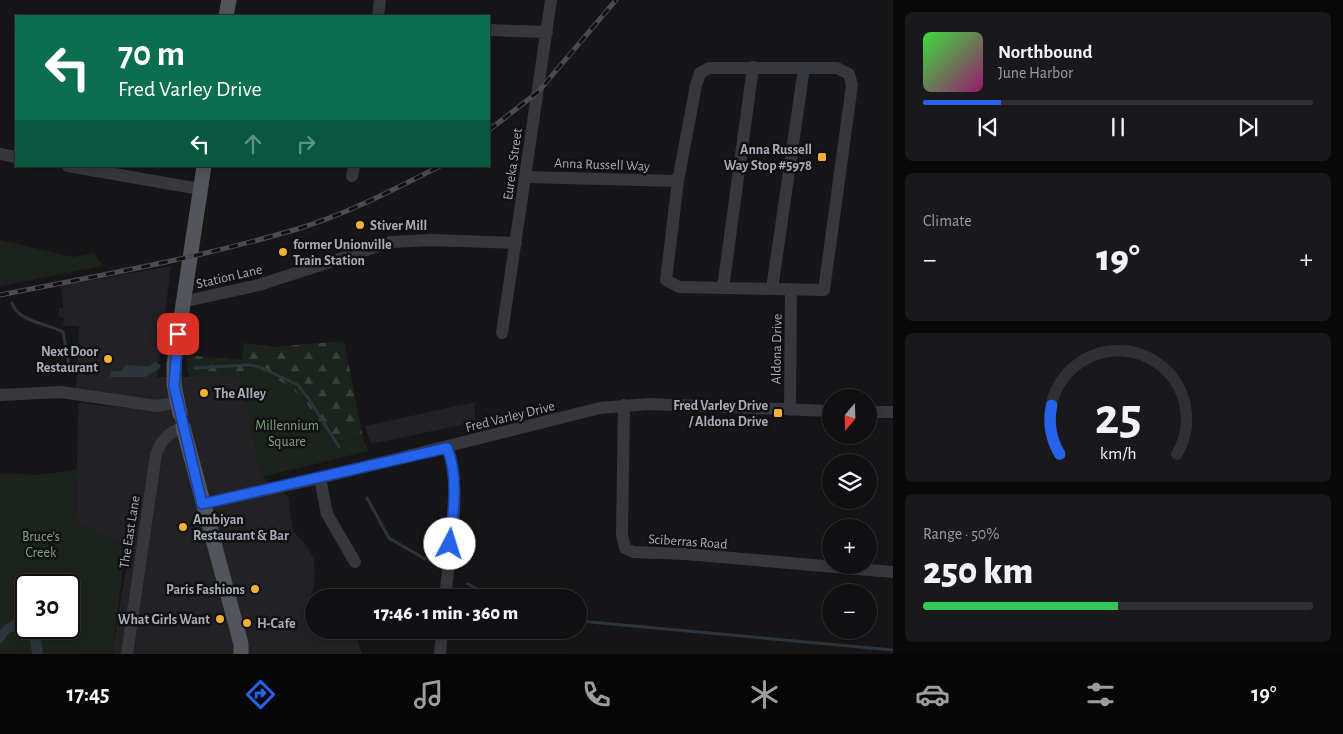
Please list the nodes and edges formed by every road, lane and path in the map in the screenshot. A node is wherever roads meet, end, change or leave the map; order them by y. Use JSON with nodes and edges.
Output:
{"nodes":[{"id":1,"x":228,"y":0,"type":"edge"},
{"id":2,"x":380,"y":0,"type":"edge"},
{"id":3,"x":551,"y":0,"type":"edge"},
{"id":4,"x":226,"y":15,"type":"edge"},
{"id":5,"x":378,"y":15,"type":"edge"},
{"id":6,"x":490,"y":30,"type":"edge"},
{"id":7,"x":547,"y":32,"type":"junction"},
{"id":8,"x":753,"y":68,"type":"junction"},
{"id":9,"x":804,"y":68,"type":"junction"},
{"id":10,"x":0,"y":154,"type":"edge"},
{"id":11,"x":15,"y":157,"type":"edge"},
{"id":12,"x":74,"y":167,"type":"edge"},
{"id":13,"x":204,"y":167,"type":"edge"},
{"id":14,"x":525,"y":177,"type":"junction"},
{"id":15,"x":678,"y":181,"type":"junction"},
{"id":16,"x":200,"y":189,"type":"junction"},
{"id":17,"x":516,"y":243,"type":"junction"},
{"id":18,"x":723,"y":288,"type":"junction"},
{"id":19,"x":772,"y":289,"type":"junction"},
{"id":20,"x":791,"y":289,"type":"junction"},
{"id":21,"x":182,"y":302,"type":"junction"},
{"id":22,"x":502,"y":333,"type":"dead end"},
{"id":23,"x":0,"y":396,"type":"edge"},
{"id":24,"x":624,"y":405,"type":"junction"},
{"id":25,"x":790,"y":410,"type":"junction"},
{"id":26,"x":822,"y":411,"type":"edge"},
{"id":27,"x":878,"y":412,"type":"edge"},
{"id":28,"x":893,"y":412,"type":"edge"},
{"id":29,"x":180,"y":415,"type":"junction"},
{"id":30,"x":447,"y":448,"type":"junction"},
{"id":31,"x":320,"y":478,"type":"junction"},
{"id":32,"x":202,"y":504,"type":"junction"},
{"id":33,"x":355,"y":562,"type":"dead end"},
{"id":34,"x":893,"y":572,"type":"edge"},
{"id":35,"x":446,"y":589,"type":"edge"},
{"id":36,"x":441,"y":639,"type":"edge"},
{"id":37,"x":127,"y":654,"type":"edge"},
{"id":38,"x":241,"y":654,"type":"edge"},
{"id":39,"x":440,"y":654,"type":"edge"}],
"edges":[{"from":1,"to":4,"type":"main road"},
{"from":2,"to":5,"type":"street"},
{"from":3,"to":7,"type":"street","name":"Eureka Street"},
{"from":6,"to":7,"type":"street"},
{"from":7,"to":14,"type":"street","name":"Eureka Street"},
{"from":8,"to":9,"type":"street"},
{"from":8,"to":15,"type":"street"},
{"from":8,"to":18,"type":"street"},
{"from":9,"to":19,"type":"street"},
{"from":9,"to":20,"type":"street"},
{"from":10,"to":11,"type":"street"},
{"from":12,"to":16,"type":"street"},
{"from":13,"to":16,"type":"main road"},
{"from":14,"to":15,"type":"street","name":"Anna Russell Way"},
{"from":14,"to":17,"type":"street","name":"Eureka Street"},
{"from":15,"to":18,"type":"street"},
{"from":16,"to":21,"type":"main road"},
{"from":17,"to":21,"type":"street","name":"Station Lane"},
{"from":17,"to":22,"type":"street","name":"Eureka Street"},
{"from":18,"to":19,"type":"street"},
{"from":19,"to":20,"type":"street"},
{"from":20,"to":25,"type":"street","name":"Aldona Drive"},
{"from":21,"to":29,"type":"main road"},
{"from":23,"to":29,"type":"street"},
{"from":24,"to":25,"type":"street","name":"Fred Varley Drive"},
{"from":24,"to":30,"type":"street","name":"Fred Varley Drive"},
{"from":24,"to":34,"type":"street","name":"Sciberras Road"},
{"from":25,"to":26,"type":"street","name":"Fred Varley Drive"},
{"from":27,"to":28,"type":"street"},
{"from":29,"to":32,"type":"main road"},
{"from":29,"to":37,"type":"street","name":"The East Lane"},
{"from":30,"to":31,"type":"street","name":"Fred Varley Drive"},
{"from":30,"to":35,"type":"street"},
{"from":31,"to":32,"type":"street","name":"Fred Varley Drive"},
{"from":31,"to":33,"type":"street"},
{"from":32,"to":38,"type":"main road"},
{"from":36,"to":39,"type":"street"}]}
